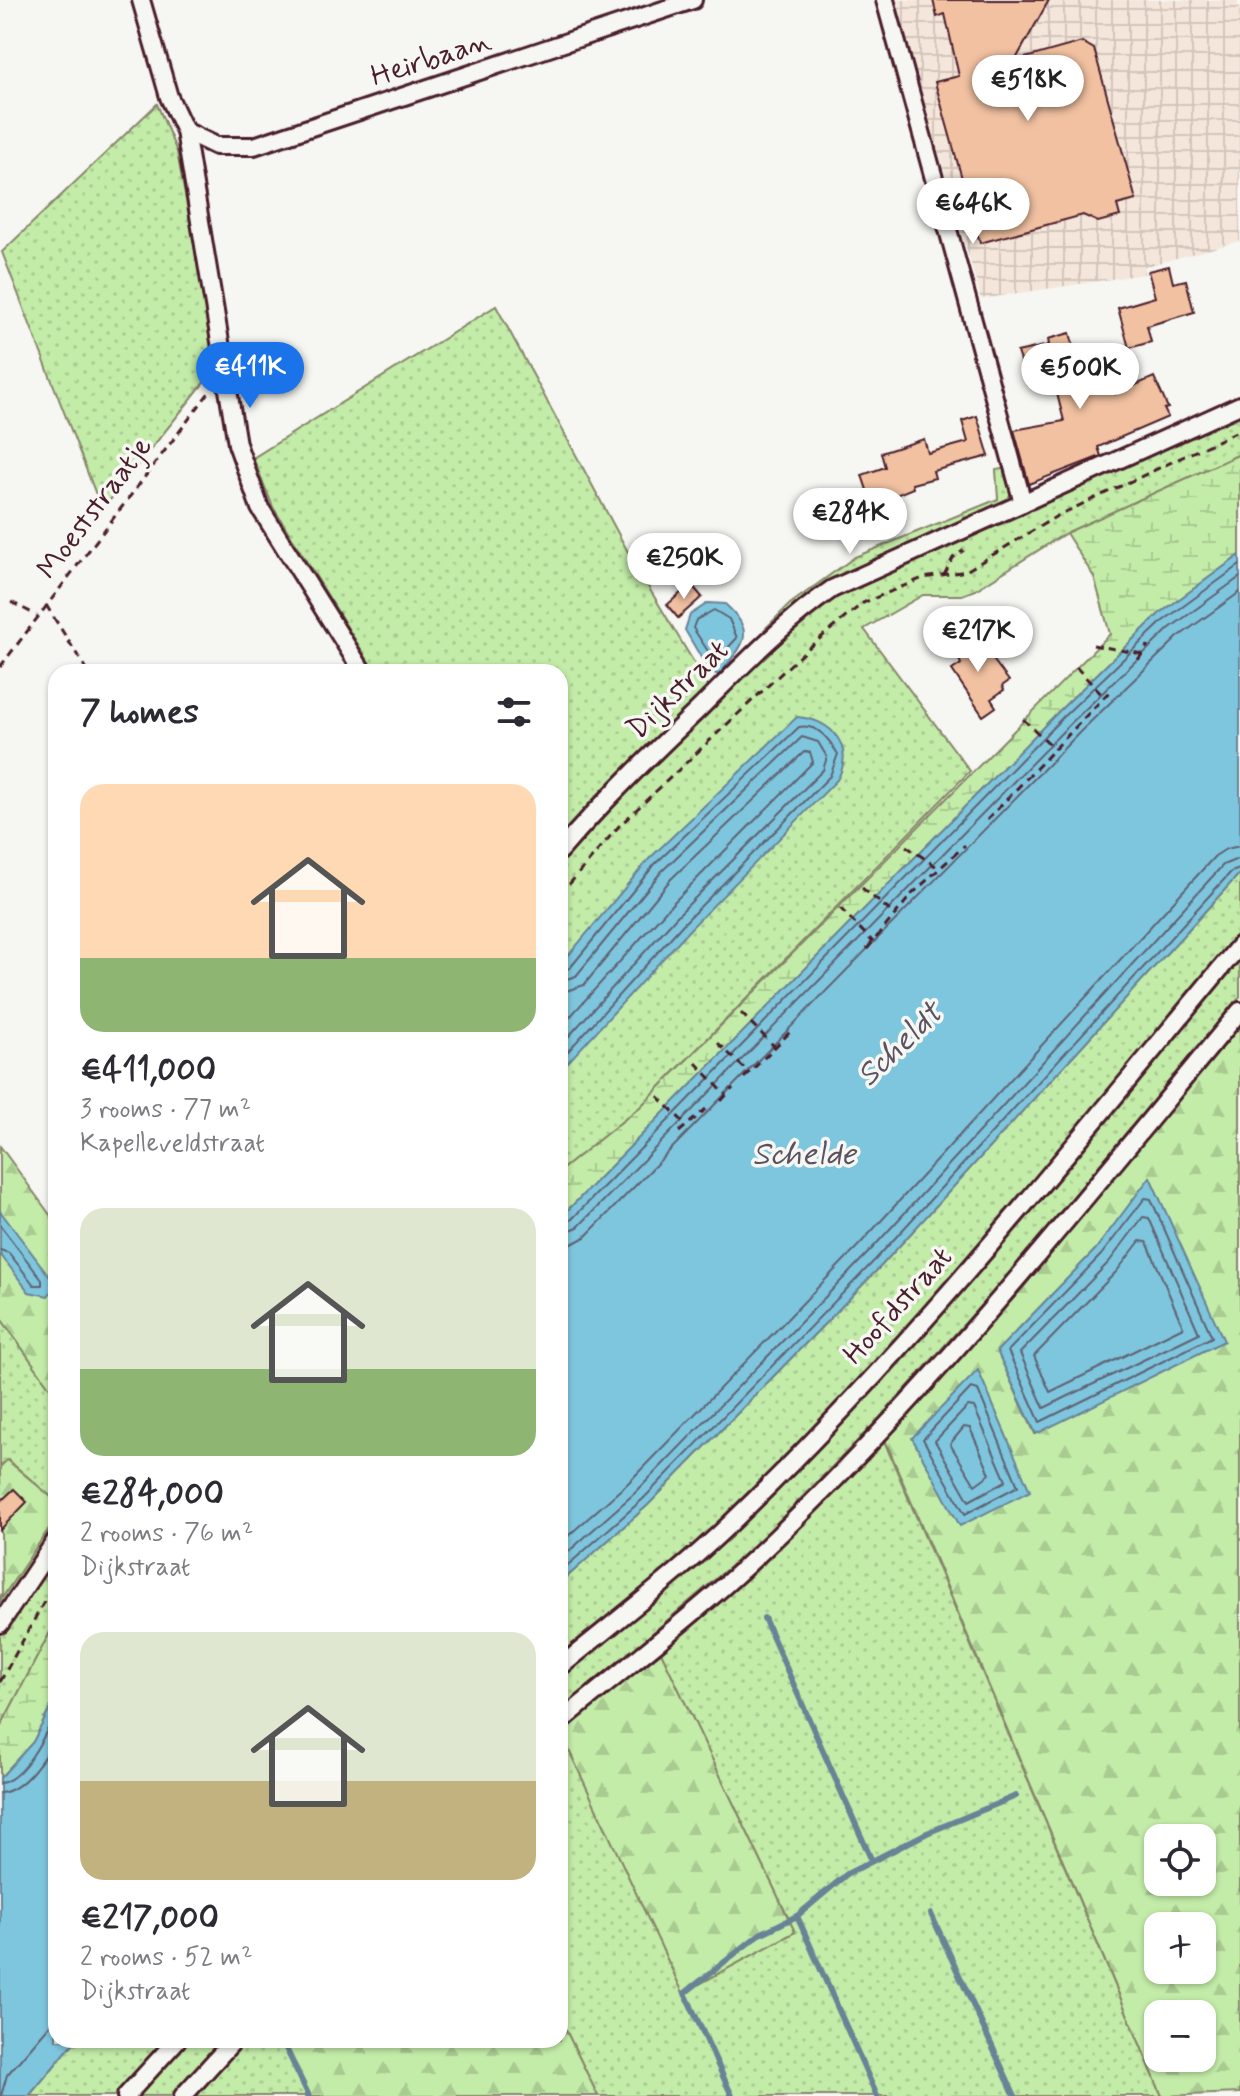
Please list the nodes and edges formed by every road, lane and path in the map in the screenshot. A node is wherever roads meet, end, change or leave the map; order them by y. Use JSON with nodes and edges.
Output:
{"nodes":[{"id":1,"x":141,"y":0,"type":"edge"},
{"id":2,"x":693,"y":0,"type":"edge"},
{"id":3,"x":885,"y":0,"type":"edge"},
{"id":4,"x":185,"y":131,"type":"junction"},
{"id":5,"x":225,"y":375,"type":"junction"},
{"id":6,"x":1240,"y":405,"type":"edge"},
{"id":7,"x":1240,"y":430,"type":"edge"},
{"id":8,"x":1023,"y":503,"type":"junction"},
{"id":9,"x":11,"y":602,"type":"dead end"},
{"id":10,"x":46,"y":605,"type":"junction"},
{"id":11,"x":38,"y":616,"type":"junction"},
{"id":12,"x":1093,"y":645,"type":"dead end"},
{"id":13,"x":1148,"y":645,"type":"dead end"},
{"id":14,"x":1142,"y":654,"type":"junction"},
{"id":15,"x":1138,"y":660,"type":"dead end"},
{"id":16,"x":83,"y":664,"type":"edge"},
{"id":17,"x":358,"y":664,"type":"edge"},
{"id":18,"x":0,"y":667,"type":"edge"},
{"id":19,"x":1076,"y":667,"type":"dead end"},
{"id":20,"x":1109,"y":692,"type":"dead end"},
{"id":21,"x":1104,"y":697,"type":"junction"},
{"id":22,"x":1023,"y":719,"type":"dead end"},
{"id":23,"x":1055,"y":749,"type":"junction"},
{"id":24,"x":987,"y":820,"type":"dead end"},
{"id":25,"x":568,"y":842,"type":"edge"},
{"id":26,"x":965,"y":845,"type":"dead end"},
{"id":27,"x":906,"y":846,"type":"dead end"},
{"id":28,"x":940,"y":869,"type":"junction"},
{"id":29,"x":568,"y":886,"type":"edge"},
{"id":30,"x":862,"y":888,"type":"dead end"},
{"id":31,"x":840,"y":908,"type":"dead end"},
{"id":32,"x":895,"y":915,"type":"junction"},
{"id":33,"x":873,"y":942,"type":"junction"},
{"id":34,"x":1240,"y":945,"type":"edge"},
{"id":35,"x":867,"y":949,"type":"dead end"},
{"id":36,"x":1240,"y":1011,"type":"edge"},
{"id":37,"x":741,"y":1013,"type":"dead end"},
{"id":38,"x":793,"y":1029,"type":"dead end"},
{"id":39,"x":718,"y":1043,"type":"dead end"},
{"id":40,"x":775,"y":1047,"type":"junction"},
{"id":41,"x":696,"y":1063,"type":"dead end"},
{"id":42,"x":749,"y":1073,"type":"junction"},
{"id":43,"x":744,"y":1078,"type":"dead end"},
{"id":44,"x":733,"y":1088,"type":"dead end"},
{"id":45,"x":726,"y":1095,"type":"junction"},
{"id":46,"x":658,"y":1096,"type":"dead end"},
{"id":47,"x":721,"y":1101,"type":"dead end"},
{"id":48,"x":706,"y":1109,"type":"dead end"},
{"id":49,"x":687,"y":1126,"type":"junction"},
{"id":50,"x":679,"y":1132,"type":"dead end"},
{"id":51,"x":48,"y":1552,"type":"edge"},
{"id":52,"x":48,"y":1595,"type":"edge"},
{"id":53,"x":0,"y":1624,"type":"edge"},
{"id":54,"x":568,"y":1661,"type":"edge"},
{"id":55,"x":0,"y":1682,"type":"edge"},
{"id":56,"x":568,"y":1715,"type":"edge"},
{"id":57,"x":170,"y":2048,"type":"edge"},
{"id":58,"x":227,"y":2048,"type":"edge"},
{"id":59,"x":126,"y":2096,"type":"edge"},
{"id":60,"x":183,"y":2096,"type":"edge"}],
"edges":[{"from":1,"to":4,"type":"street"},
{"from":2,"to":4,"type":"street","name":"Heirbaan"},
{"from":3,"to":8,"type":"street"},
{"from":4,"to":5,"type":"street"},
{"from":5,"to":10,"type":"path","name":"Moeststraatje"},
{"from":5,"to":17,"type":"street"},
{"from":6,"to":8,"type":"street","name":"Dijkstraat"},
{"from":7,"to":29,"type":"path"},
{"from":8,"to":25,"type":"street","name":"Dijkstraat"},
{"from":9,"to":11,"type":"path"},
{"from":10,"to":11,"type":"path","name":"Moeststraatje"},
{"from":10,"to":16,"type":"path"},
{"from":11,"to":18,"type":"path","name":"Moeststraatje"},
{"from":12,"to":14,"type":"path"},
{"from":13,"to":14,"type":"path"},
{"from":14,"to":15,"type":"path"},
{"from":19,"to":21,"type":"path"},
{"from":20,"to":21,"type":"path"},
{"from":21,"to":23,"type":"path"},
{"from":22,"to":23,"type":"path"},
{"from":23,"to":24,"type":"path"},
{"from":26,"to":28,"type":"path"},
{"from":27,"to":28,"type":"path"},
{"from":28,"to":32,"type":"path"},
{"from":30,"to":32,"type":"path"},
{"from":31,"to":33,"type":"path"},
{"from":32,"to":33,"type":"path"},
{"from":33,"to":35,"type":"path"},
{"from":34,"to":54,"type":"street","name":"Hoofdstraat"},
{"from":36,"to":56,"type":"street"},
{"from":37,"to":40,"type":"path"},
{"from":38,"to":40,"type":"path"},
{"from":39,"to":42,"type":"path"},
{"from":40,"to":42,"type":"path"},
{"from":41,"to":45,"type":"path"},
{"from":42,"to":43,"type":"path"},
{"from":44,"to":45,"type":"path"},
{"from":45,"to":47,"type":"path"},
{"from":46,"to":49,"type":"path"},
{"from":48,"to":49,"type":"path"},
{"from":49,"to":50,"type":"path"},
{"from":51,"to":53,"type":"street"},
{"from":52,"to":55,"type":"path"},
{"from":57,"to":59,"type":"street"},
{"from":58,"to":60,"type":"street"}]}
